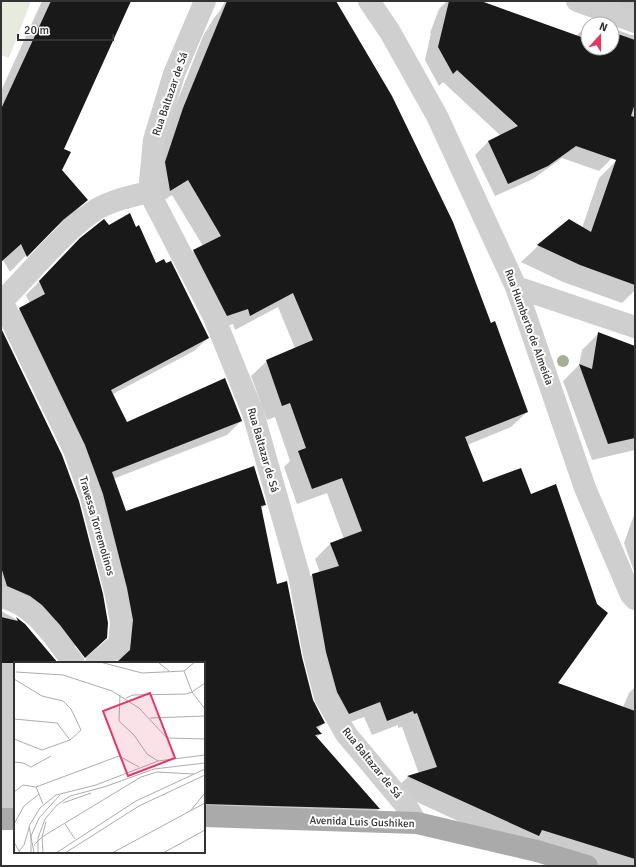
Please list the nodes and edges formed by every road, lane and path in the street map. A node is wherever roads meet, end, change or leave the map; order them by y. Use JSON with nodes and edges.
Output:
{"nodes":[{"id":1,"x":205,"y":1,"type":"edge"},
{"id":2,"x":369,"y":1,"type":"edge"},
{"id":3,"x":577,"y":1,"type":"edge"},
{"id":4,"x":635,"y":22,"type":"edge"},
{"id":5,"x":149,"y":192,"type":"junction"},
{"id":6,"x":516,"y":287,"type":"junction"},
{"id":7,"x":2,"y":300,"type":"edge"},
{"id":8,"x":635,"y":327,"type":"edge"},
{"id":9,"x":1,"y":596,"type":"edge"},
{"id":10,"x":635,"y":599,"type":"edge"},
{"id":11,"x":73,"y":662,"type":"edge"},
{"id":12,"x":97,"y":662,"type":"edge"},
{"id":13,"x":205,"y":816,"type":"edge"},
{"id":14,"x":1,"y":819,"type":"edge"},
{"id":15,"x":14,"y":819,"type":"edge"},
{"id":16,"x":417,"y":823,"type":"junction"},
{"id":17,"x":587,"y":866,"type":"edge"}],
"edges":[{"from":1,"to":5,"type":"street","name":"Rua Baltazar de Sá"},
{"from":2,"to":6,"type":"street","name":"Rua Humberto de Almeida"},
{"from":3,"to":4,"type":"street"},
{"from":5,"to":7,"type":"street"},
{"from":5,"to":16,"type":"street","name":"Rua Baltazar de Sá"},
{"from":6,"to":8,"type":"street"},
{"from":6,"to":10,"type":"street","name":"Rua Humberto de Almeida"},
{"from":7,"to":12,"type":"street","name":"Travessa Torremolinos"},
{"from":9,"to":11,"type":"street"},
{"from":13,"to":16,"type":"main road","name":"Avenida Luis Gushiken"},
{"from":14,"to":15,"type":"main road"},
{"from":16,"to":17,"type":"main road","name":"Avenida Luis Gushiken"}]}
